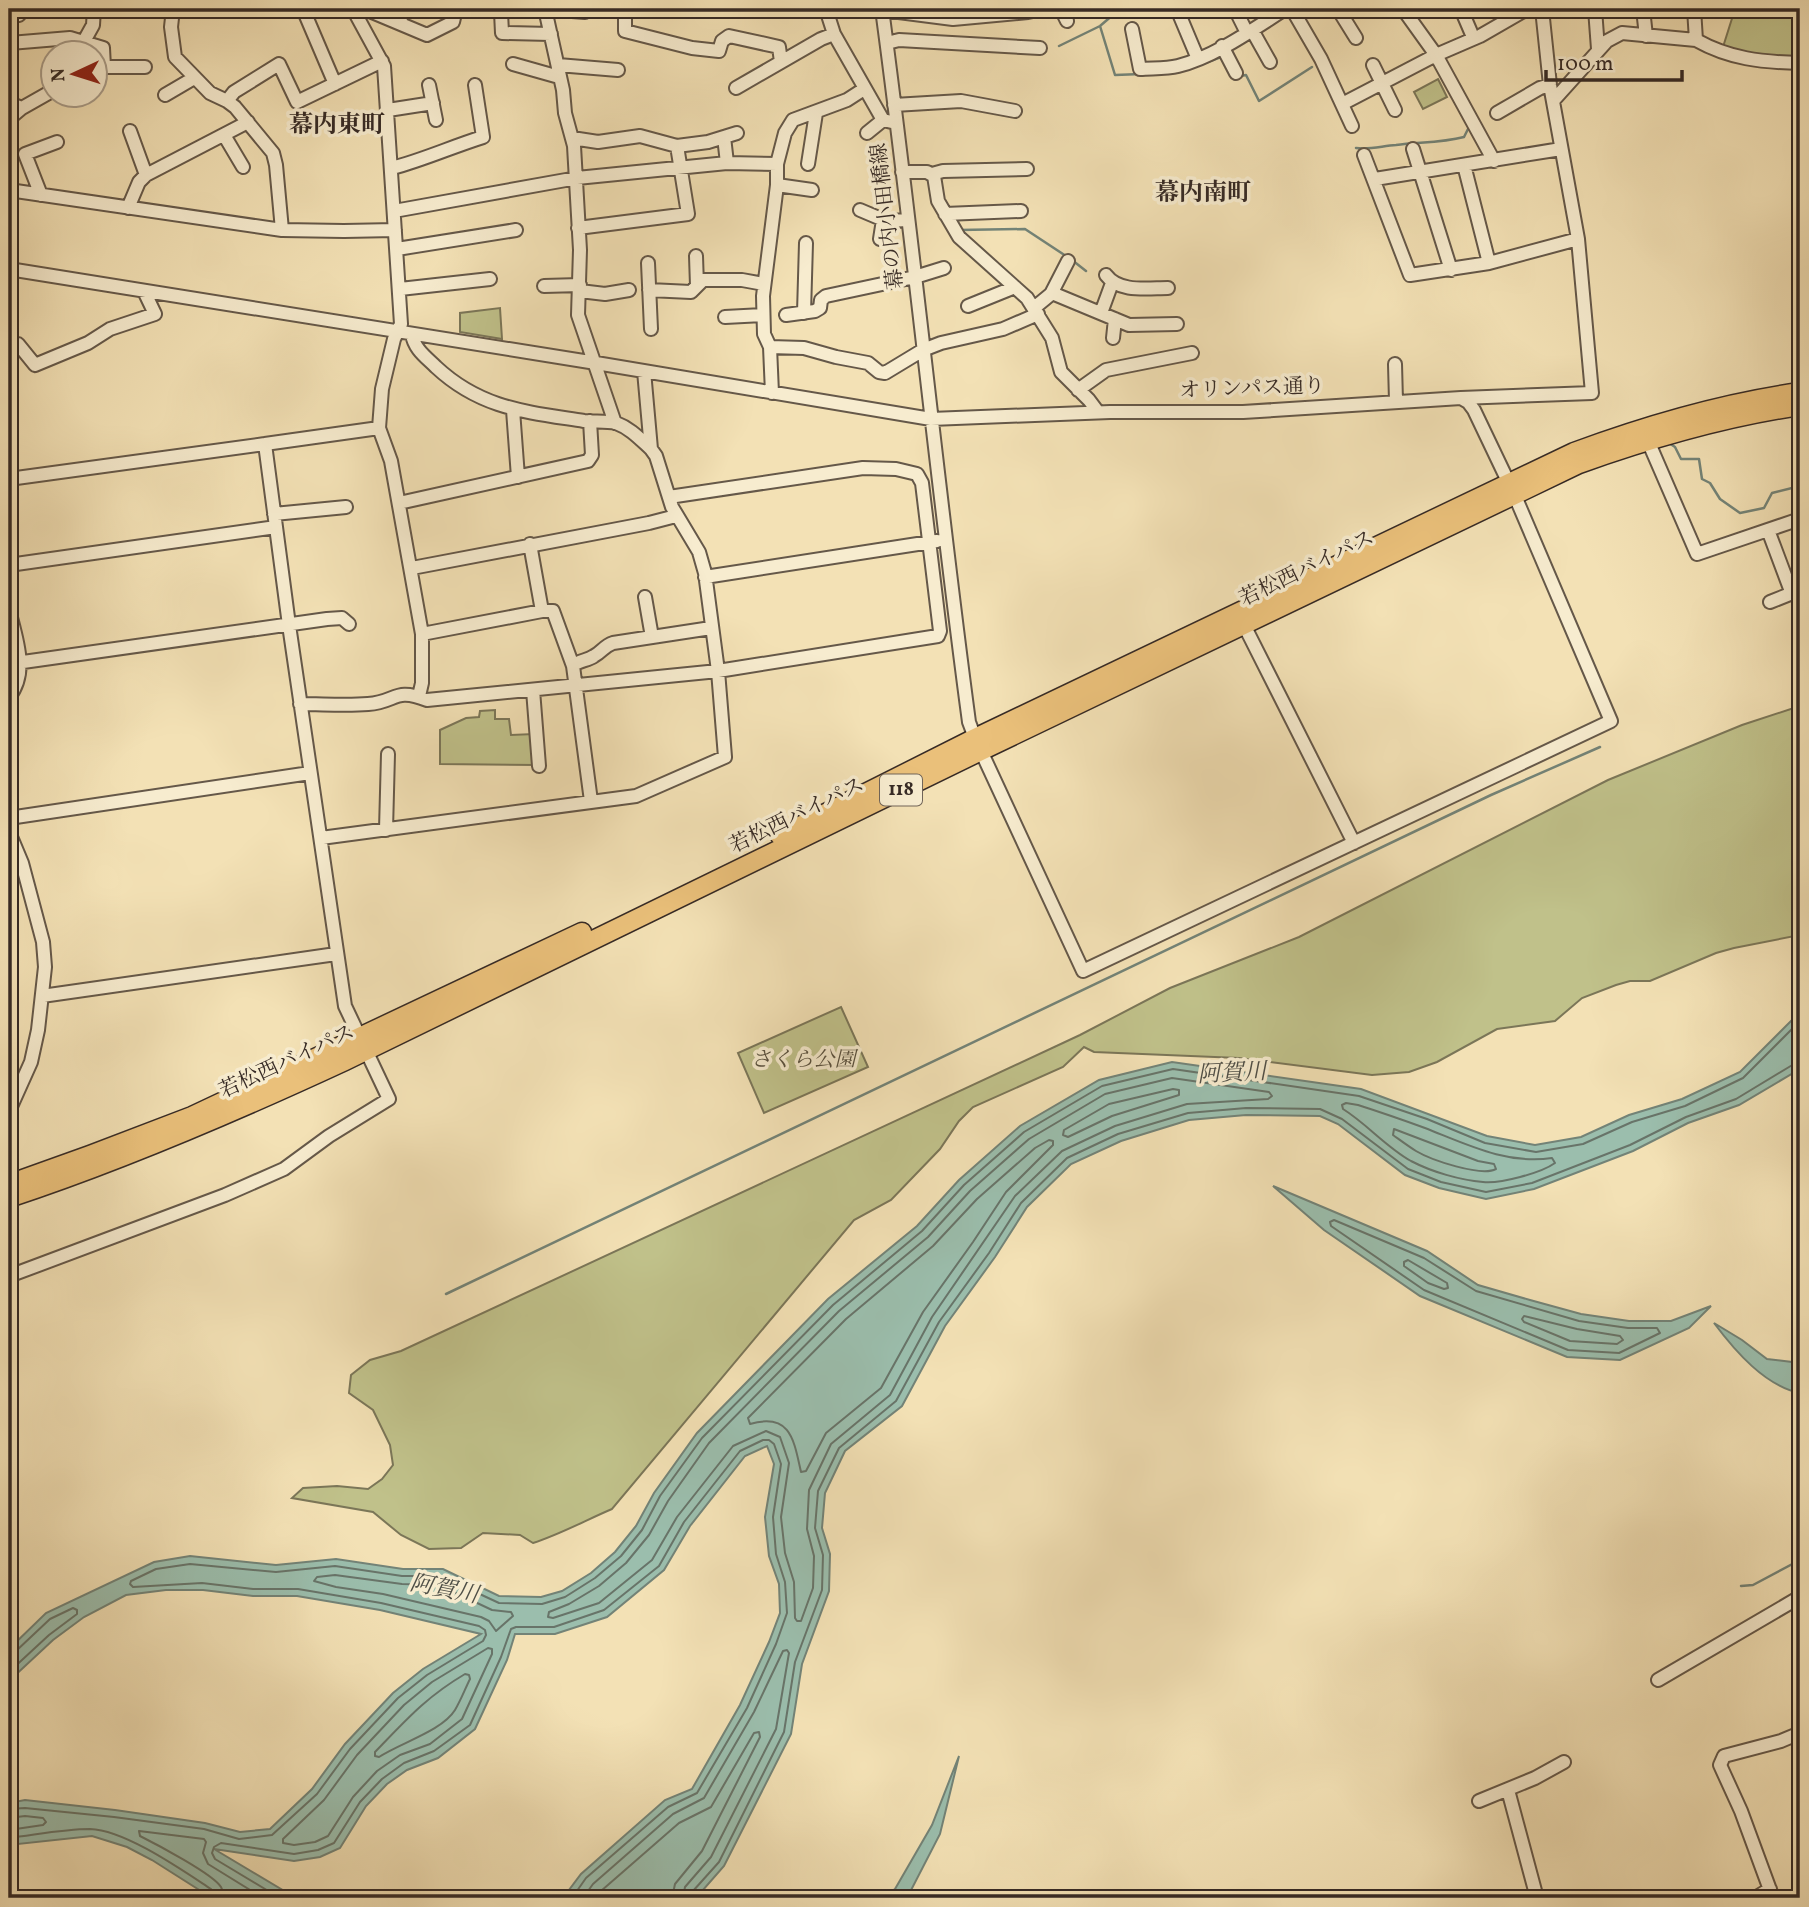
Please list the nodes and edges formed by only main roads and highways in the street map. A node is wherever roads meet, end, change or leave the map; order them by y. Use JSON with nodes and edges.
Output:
{"nodes":[{"id":1,"x":1800,"y":392,"type":"edge"},
{"id":2,"x":1800,"y":406,"type":"edge"},
{"id":3,"x":1645,"y":433,"type":"junction"},
{"id":4,"x":1511,"y":489,"type":"junction"},
{"id":5,"x":978,"y":745,"type":"junction"},
{"id":6,"x":363,"y":1044,"type":"junction"},
{"id":7,"x":9,"y":1184,"type":"edge"},
{"id":8,"x":9,"y":1198,"type":"edge"}],
"edges":[{"from":1,"to":3,"type":"highway","name":"若松西バイパス","number":"118"},
{"from":2,"to":3,"type":"highway","name":"若松西バイパス","number":"118"},
{"from":3,"to":4,"type":"highway","name":"若松西バイパス","number":"118"},
{"from":4,"to":5,"type":"highway","name":"若松西バイパス","number":"118"},
{"from":4,"to":5,"type":"highway","name":"若松西バイパス","number":"118"},
{"from":5,"to":6,"type":"highway","name":"若松西バイパス","number":"118"},
{"from":6,"to":7,"type":"highway","name":"若松西バイパス","number":"118"},
{"from":6,"to":8,"type":"highway","name":"若松西バイパス","number":"118"}]}
